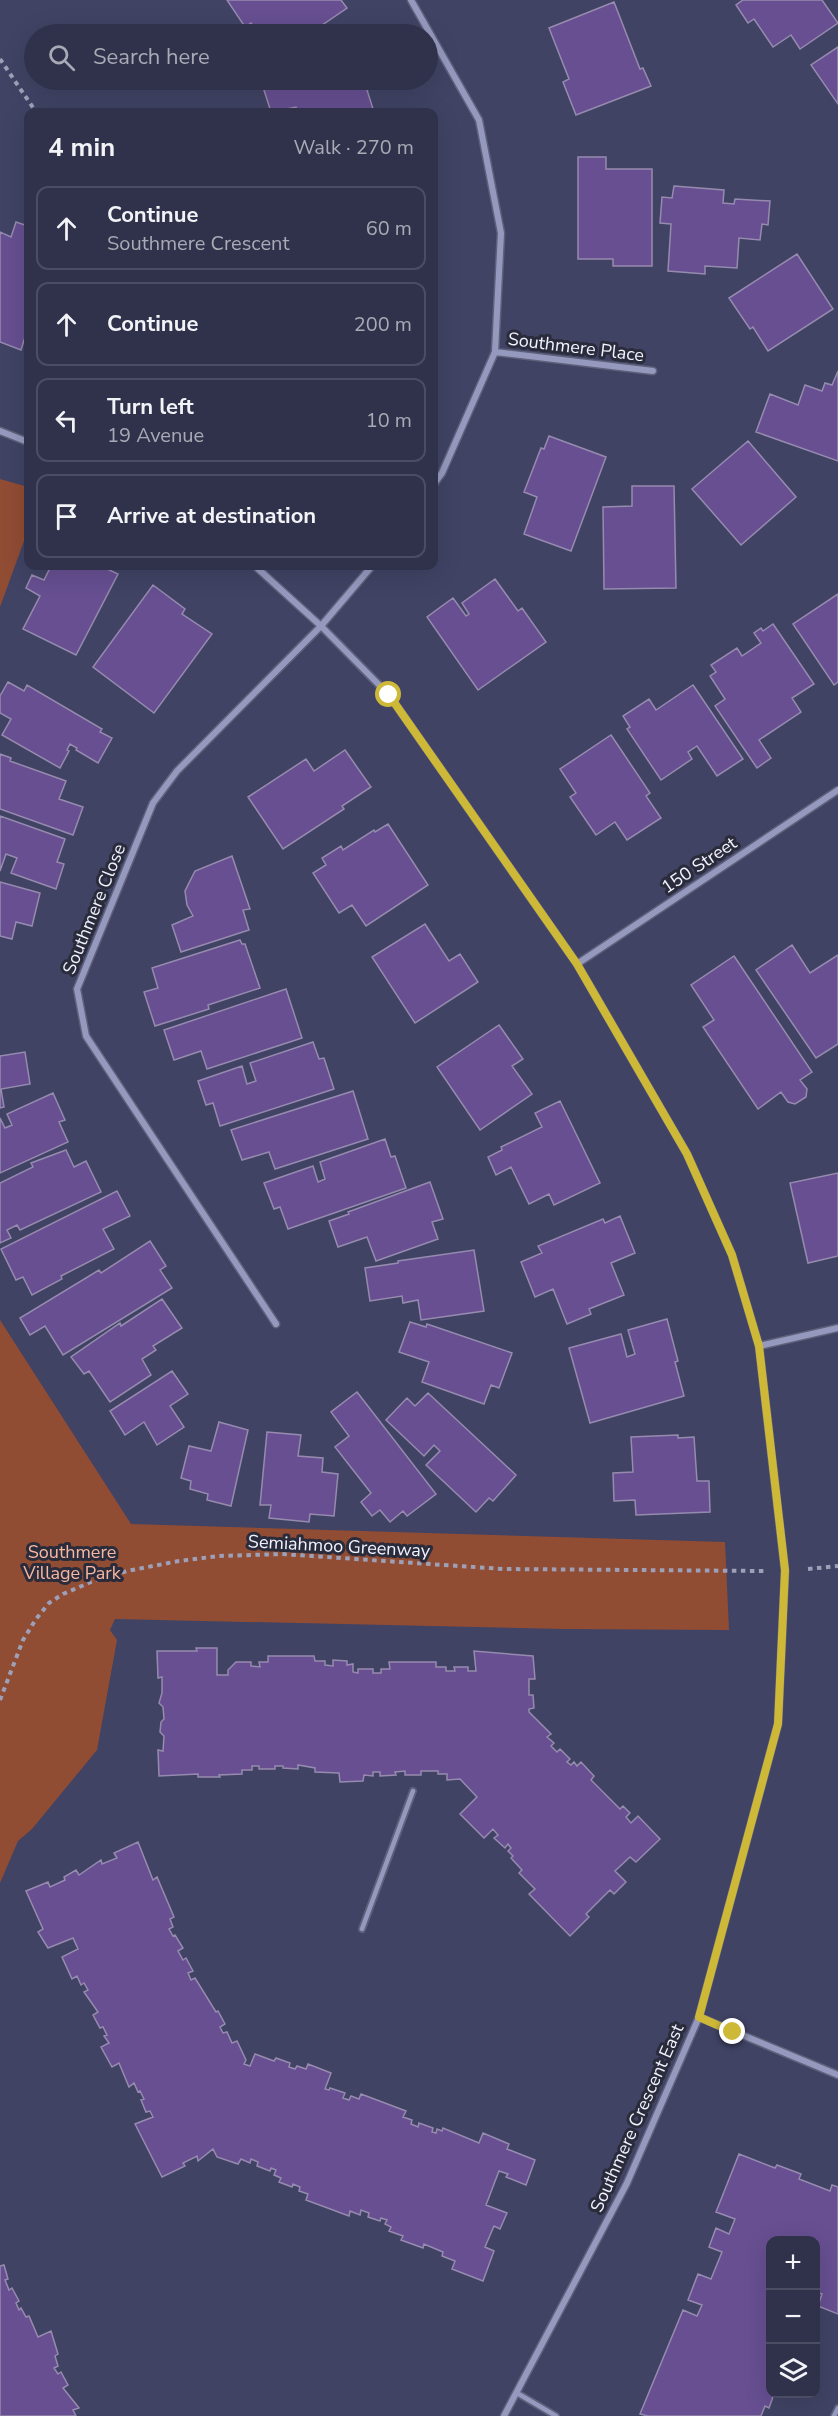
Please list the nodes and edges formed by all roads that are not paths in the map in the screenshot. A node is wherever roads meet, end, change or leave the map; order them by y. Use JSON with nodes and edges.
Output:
{"nodes":[{"id":1,"x":411,"y":0,"type":"edge"},
{"id":2,"x":425,"y":24,"type":"edge"},
{"id":3,"x":438,"y":48,"type":"edge"},
{"id":4,"x":495,"y":352,"type":"junction"},
{"id":5,"x":653,"y":371,"type":"dead end"},
{"id":6,"x":0,"y":431,"type":"edge"},
{"id":7,"x":24,"y":440,"type":"edge"},
{"id":8,"x":438,"y":478,"type":"edge"},
{"id":9,"x":259,"y":570,"type":"edge"},
{"id":10,"x":369,"y":570,"type":"edge"},
{"id":11,"x":321,"y":626,"type":"junction"},
{"id":12,"x":838,"y":790,"type":"edge"},
{"id":13,"x":577,"y":964,"type":"junction"},
{"id":14,"x":276,"y":1324,"type":"dead end"},
{"id":15,"x":838,"y":1328,"type":"edge"},
{"id":16,"x":759,"y":1346,"type":"junction"},
{"id":17,"x":413,"y":1791,"type":"dead end"},
{"id":18,"x":362,"y":1929,"type":"dead end"},
{"id":19,"x":699,"y":2017,"type":"junction"},
{"id":20,"x":838,"y":2075,"type":"edge"},
{"id":21,"x":518,"y":2393,"type":"junction"},
{"id":22,"x":838,"y":2408,"type":"edge"},
{"id":23,"x":504,"y":2416,"type":"edge"},
{"id":24,"x":556,"y":2416,"type":"edge"},
{"id":25,"x":834,"y":2416,"type":"edge"}],
"edges":[{"from":1,"to":2,"type":"street","name":"Southmere Place"},
{"from":3,"to":4,"type":"street","name":"Southmere Place"},
{"from":4,"to":5,"type":"street","name":"Southmere Place"},
{"from":4,"to":8,"type":"street","name":"Southmere Place"},
{"from":6,"to":7,"type":"street"},
{"from":9,"to":11,"type":"street","name":"Southmere Crescent East"},
{"from":10,"to":11,"type":"street"},
{"from":11,"to":13,"type":"street","name":"Southmere Crescent East"},
{"from":11,"to":14,"type":"street","name":"Southmere Close"},
{"from":12,"to":13,"type":"street","name":"150 Street"},
{"from":13,"to":16,"type":"street","name":"Southmere Crescent East"},
{"from":15,"to":16,"type":"street"},
{"from":16,"to":19,"type":"street","name":"Southmere Crescent East"},
{"from":17,"to":18,"type":"lane"},
{"from":19,"to":20,"type":"street"},
{"from":19,"to":21,"type":"street","name":"Southmere Crescent East"},
{"from":21,"to":23,"type":"street","name":"Southmere Crescent East"},
{"from":21,"to":24,"type":"lane"},
{"from":22,"to":25,"type":"lane"}]}
